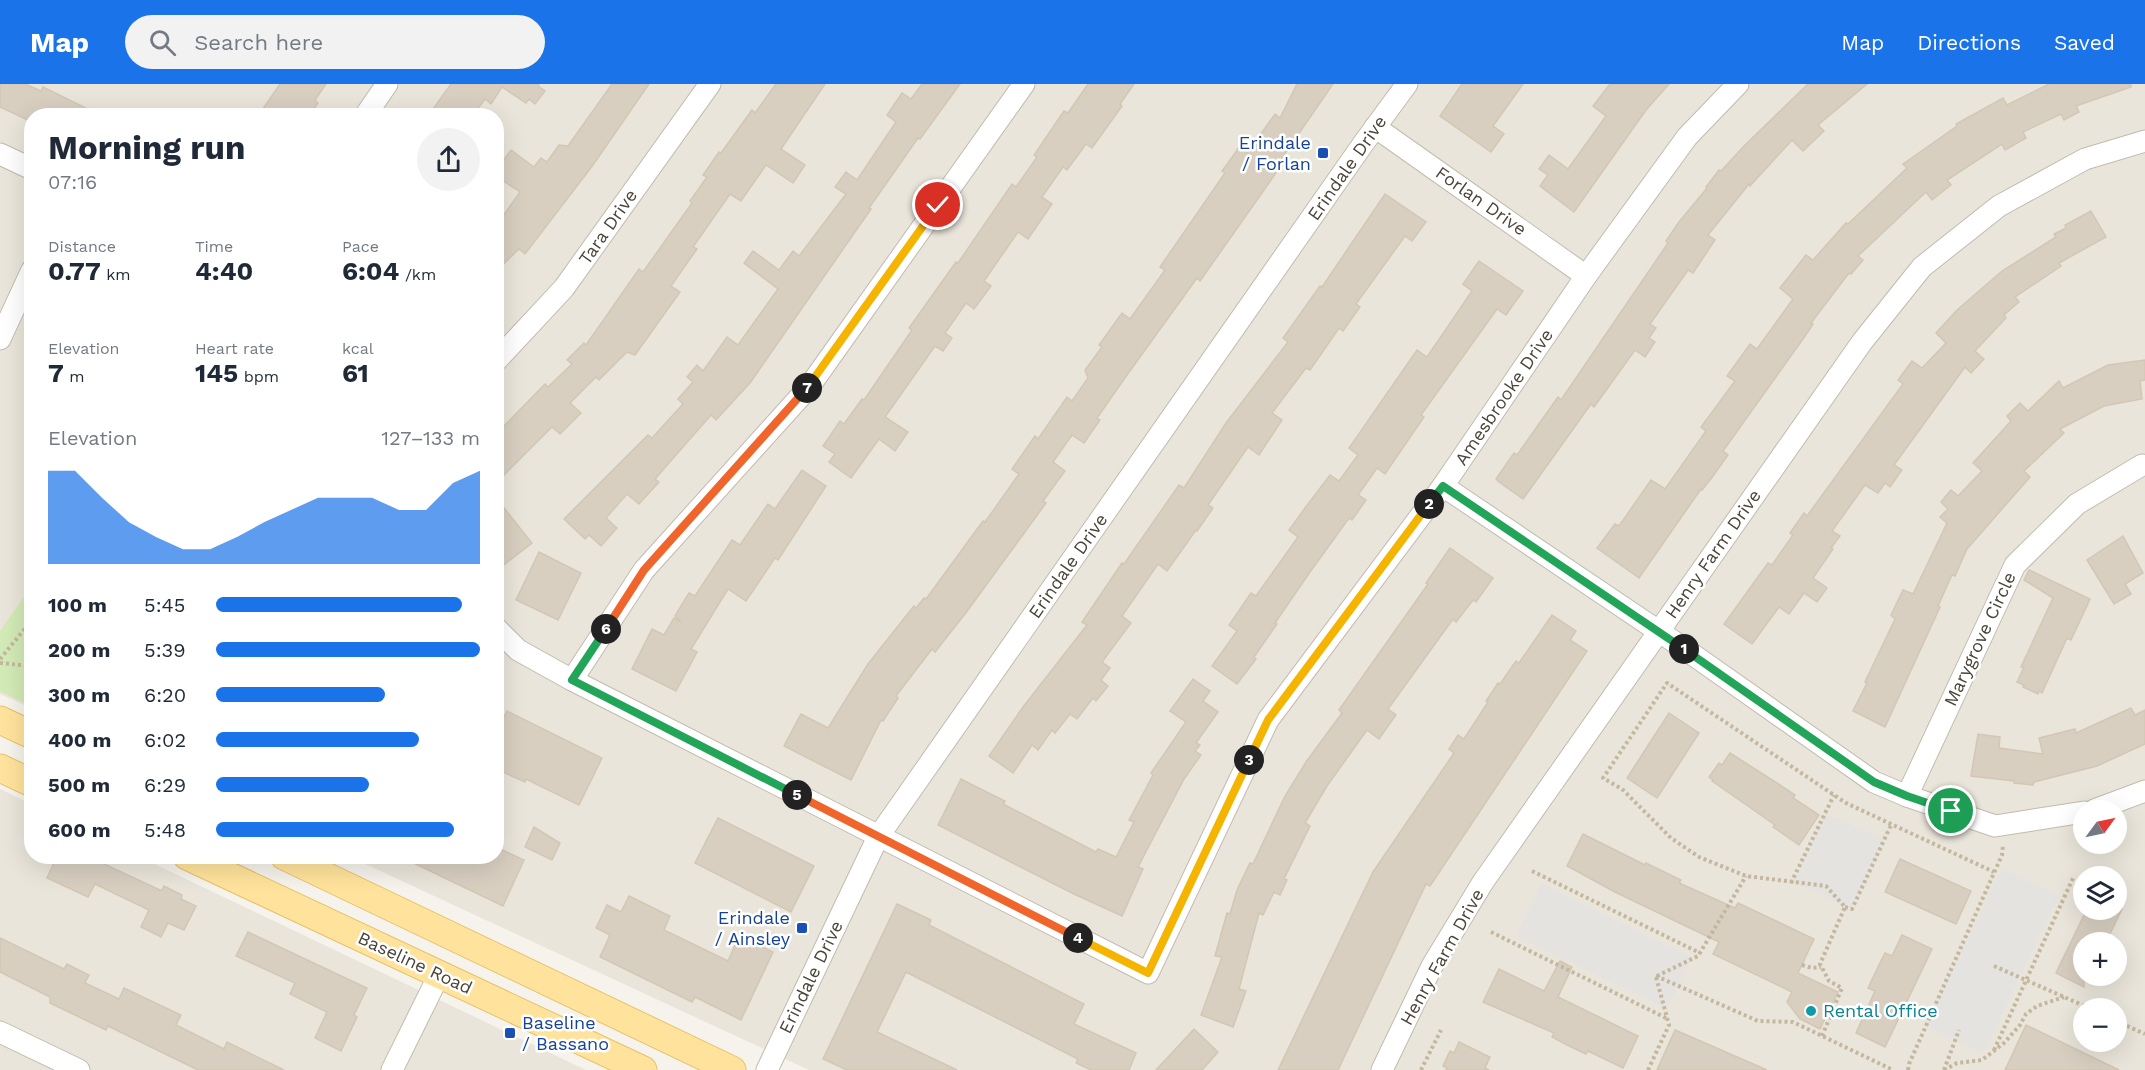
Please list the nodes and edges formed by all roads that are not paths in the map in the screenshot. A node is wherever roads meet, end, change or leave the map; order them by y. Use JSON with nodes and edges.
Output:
{"nodes":[{"id":1,"x":387,"y":84,"type":"edge"},
{"id":2,"x":710,"y":84,"type":"edge"},
{"id":3,"x":1024,"y":84,"type":"edge"},
{"id":4,"x":1407,"y":84,"type":"edge"},
{"id":5,"x":1738,"y":84,"type":"edge"},
{"id":6,"x":370,"y":108,"type":"edge"},
{"id":7,"x":1375,"y":127,"type":"junction"},
{"id":8,"x":2145,"y":141,"type":"edge"},
{"id":9,"x":0,"y":154,"type":"edge"},
{"id":10,"x":24,"y":165,"type":"edge"},
{"id":11,"x":1586,"y":276,"type":"junction"},
{"id":12,"x":24,"y":287,"type":"edge"},
{"id":13,"x":0,"y":339,"type":"edge"},
{"id":14,"x":504,"y":352,"type":"edge"},
{"id":15,"x":2142,"y":465,"type":"dead end"},
{"id":16,"x":1443,"y":486,"type":"junction"},
{"id":17,"x":1659,"y":631,"type":"junction"},
{"id":18,"x":504,"y":636,"type":"edge"},
{"id":19,"x":572,"y":680,"type":"junction"},
{"id":20,"x":0,"y":720,"type":"edge"},
{"id":21,"x":24,"y":731,"type":"edge"},
{"id":22,"x":0,"y":768,"type":"edge"},
{"id":23,"x":24,"y":779,"type":"edge"},
{"id":24,"x":2145,"y":791,"type":"edge"},
{"id":25,"x":1907,"y":796,"type":"junction"},
{"id":26,"x":2121,"y":800,"type":"edge"},
{"id":27,"x":2073,"y":814,"type":"edge"},
{"id":28,"x":879,"y":837,"type":"junction"},
{"id":29,"x":205,"y":864,"type":"edge"},
{"id":30,"x":301,"y":864,"type":"edge"},
{"id":31,"x":439,"y":975,"type":"junction"},
{"id":32,"x":0,"y":1032,"type":"edge"},
{"id":33,"x":79,"y":1070,"type":"edge"},
{"id":34,"x":392,"y":1070,"type":"edge"},
{"id":35,"x":643,"y":1070,"type":"edge"},
{"id":36,"x":732,"y":1070,"type":"edge"},
{"id":37,"x":767,"y":1070,"type":"edge"},
{"id":38,"x":1382,"y":1070,"type":"edge"}],
"edges":[{"from":1,"to":6,"type":"street"},
{"from":2,"to":14,"type":"street","name":"Tara Drive"},
{"from":3,"to":19,"type":"street"},
{"from":4,"to":7,"type":"street","name":"Erindale Drive"},
{"from":5,"to":11,"type":"street","name":"Amesbrooke Drive"},
{"from":7,"to":11,"type":"street","name":"Forlan Drive"},
{"from":7,"to":28,"type":"street","name":"Erindale Drive"},
{"from":8,"to":17,"type":"street","name":"Henry Farm Drive"},
{"from":9,"to":10,"type":"street"},
{"from":11,"to":16,"type":"street","name":"Amesbrooke Drive"},
{"from":12,"to":13,"type":"street"},
{"from":15,"to":25,"type":"street","name":"Marygrove Circle"},
{"from":16,"to":17,"type":"street"},
{"from":16,"to":28,"type":"street","name":"Amesbrooke Drive"},
{"from":17,"to":25,"type":"street"},
{"from":17,"to":38,"type":"street","name":"Henry Farm Drive"},
{"from":18,"to":19,"type":"street"},
{"from":19,"to":28,"type":"street"},
{"from":20,"to":21,"type":"main road"},
{"from":22,"to":23,"type":"main road"},
{"from":24,"to":26,"type":"street"},
{"from":25,"to":27,"type":"street"},
{"from":28,"to":37,"type":"street","name":"Erindale Drive"},
{"from":29,"to":31,"type":"main road","name":"Baseline Road"},
{"from":30,"to":36,"type":"main road"},
{"from":31,"to":34,"type":"street"},
{"from":31,"to":35,"type":"main road","name":"Baseline Road"},
{"from":32,"to":33,"type":"street"}]}
